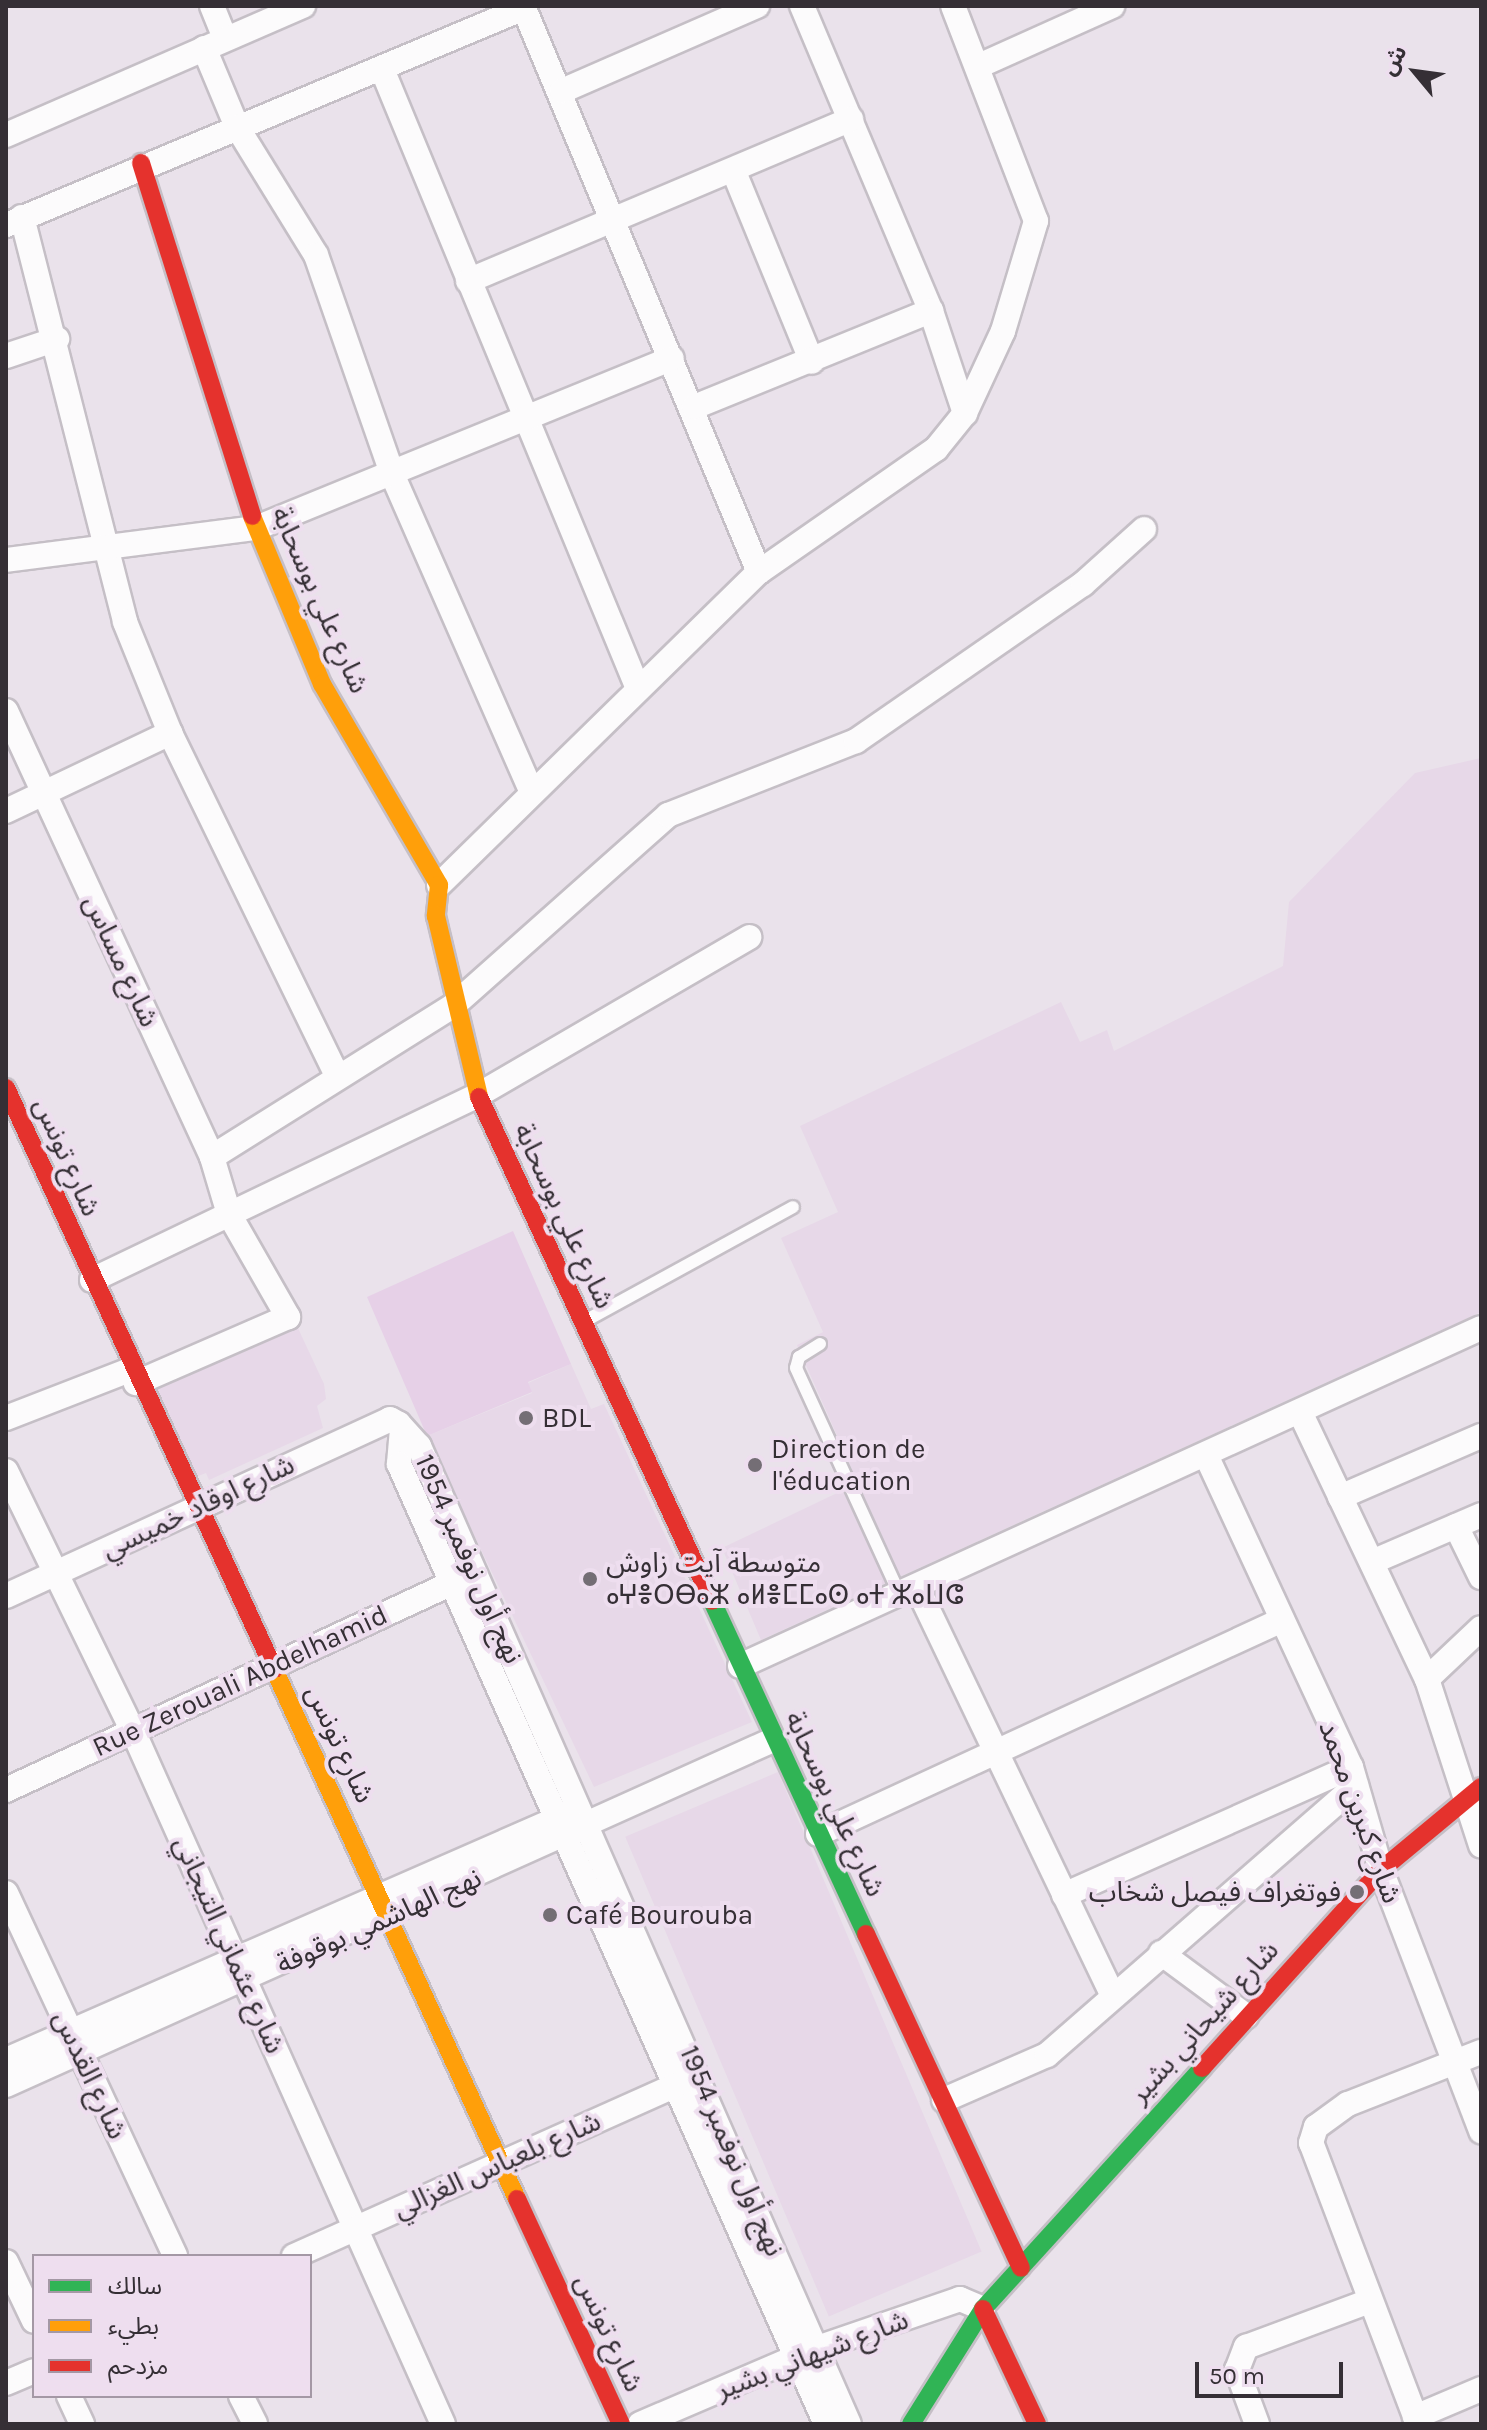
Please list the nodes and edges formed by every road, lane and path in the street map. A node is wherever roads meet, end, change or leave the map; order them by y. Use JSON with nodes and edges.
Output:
{"nodes":[{"id":1,"x":212,"y":6,"type":"edge"},
{"id":2,"x":303,"y":6,"type":"edge"},
{"id":3,"x":757,"y":6,"type":"edge"},
{"id":4,"x":802,"y":6,"type":"edge"},
{"id":5,"x":953,"y":6,"type":"edge"},
{"id":6,"x":1112,"y":6,"type":"edge"},
{"id":7,"x":524,"y":7,"type":"edge"},
{"id":8,"x":214,"y":43,"type":"junction"},
{"id":9,"x":981,"y":65,"type":"junction"},
{"id":10,"x":382,"y":69,"type":"junction"},
{"id":11,"x":562,"y":91,"type":"junction"},
{"id":12,"x":851,"y":119,"type":"junction"},
{"id":13,"x":237,"y":127,"type":"junction"},
{"id":14,"x":6,"y":135,"type":"edge"},
{"id":15,"x":141,"y":163,"type":"junction"},
{"id":16,"x":734,"y":172,"type":"junction"},
{"id":17,"x":14,"y":221,"type":"edge"},
{"id":18,"x":612,"y":221,"type":"junction"},
{"id":19,"x":468,"y":281,"type":"junction"},
{"id":20,"x":931,"y":311,"type":"junction"},
{"id":21,"x":57,"y":339,"type":"junction"},
{"id":22,"x":6,"y":356,"type":"edge"},
{"id":23,"x":672,"y":358,"type":"junction"},
{"id":24,"x":812,"y":362,"type":"junction"},
{"id":25,"x":694,"y":407,"type":"junction"},
{"id":26,"x":965,"y":413,"type":"junction"},
{"id":27,"x":523,"y":421,"type":"junction"},
{"id":28,"x":393,"y":476,"type":"junction"},
{"id":29,"x":256,"y":528,"type":"junction"},
{"id":30,"x":1144,"y":529,"type":"dead end"},
{"id":31,"x":107,"y":549,"type":"junction"},
{"id":32,"x":6,"y":560,"type":"edge"},
{"id":33,"x":759,"y":572,"type":"junction"},
{"id":34,"x":637,"y":686,"type":"junction"},
{"id":35,"x":6,"y":711,"type":"edge"},
{"id":36,"x":170,"y":733,"type":"junction"},
{"id":37,"x":532,"y":792,"type":"junction"},
{"id":38,"x":44,"y":794,"type":"junction"},
{"id":39,"x":6,"y":811,"type":"edge"},
{"id":40,"x":439,"y":885,"type":"junction"},
{"id":41,"x":749,"y":937,"type":"dead end"},
{"id":42,"x":453,"y":1006,"type":"junction"},
{"id":43,"x":337,"y":1076,"type":"junction"},
{"id":44,"x":6,"y":1088,"type":"edge"},
{"id":45,"x":478,"y":1095,"type":"junction"},
{"id":46,"x":212,"y":1157,"type":"junction"},
{"id":47,"x":793,"y":1207,"type":"dead end"},
{"id":48,"x":229,"y":1214,"type":"junction"},
{"id":49,"x":92,"y":1280,"type":"junction"},
{"id":50,"x":582,"y":1322,"type":"junction"},
{"id":51,"x":1481,"y":1330,"type":"edge"},
{"id":52,"x":820,"y":1344,"type":"dead end"},
{"id":53,"x":133,"y":1376,"type":"junction"},
{"id":54,"x":1300,"y":1412,"type":"junction"},
{"id":55,"x":6,"y":1418,"type":"edge"},
{"id":56,"x":396,"y":1424,"type":"junction"},
{"id":57,"x":1481,"y":1436,"type":"edge"},
{"id":58,"x":1206,"y":1455,"type":"junction"},
{"id":59,"x":6,"y":1471,"type":"edge"},
{"id":60,"x":1340,"y":1497,"type":"junction"},
{"id":61,"x":194,"y":1507,"type":"junction"},
{"id":62,"x":1481,"y":1515,"type":"edge"},
{"id":63,"x":1456,"y":1526,"type":"junction"},
{"id":64,"x":1372,"y":1562,"type":"junction"},
{"id":65,"x":474,"y":1573,"type":"junction"},
{"id":66,"x":56,"y":1574,"type":"junction"},
{"id":67,"x":1481,"y":1577,"type":"edge"},
{"id":68,"x":451,"y":1583,"type":"junction"},
{"id":69,"x":909,"y":1591,"type":"junction"},
{"id":70,"x":6,"y":1596,"type":"edge"},
{"id":71,"x":1282,"y":1620,"type":"junction"},
{"id":72,"x":1481,"y":1628,"type":"edge"},
{"id":73,"x":273,"y":1665,"type":"junction"},
{"id":74,"x":740,"y":1666,"type":"junction"},
{"id":75,"x":1427,"y":1679,"type":"junction"},
{"id":76,"x":133,"y":1731,"type":"junction"},
{"id":77,"x":773,"y":1740,"type":"junction"},
{"id":78,"x":997,"y":1756,"type":"junction"},
{"id":79,"x":1353,"y":1776,"type":"junction"},
{"id":80,"x":6,"y":1790,"type":"edge"},
{"id":81,"x":1472,"y":1795,"type":"edge"},
{"id":82,"x":585,"y":1818,"type":"junction"},
{"id":83,"x":559,"y":1830,"type":"junction"},
{"id":84,"x":818,"y":1834,"type":"junction"},
{"id":85,"x":1481,"y":1845,"type":"edge"},
{"id":86,"x":1381,"y":1870,"type":"junction"},
{"id":87,"x":6,"y":1893,"type":"edge"},
{"id":88,"x":1064,"y":1895,"type":"junction"},
{"id":89,"x":385,"y":1908,"type":"junction"},
{"id":90,"x":1161,"y":1953,"type":"junction"},
{"id":91,"x":239,"y":1971,"type":"junction"},
{"id":92,"x":1112,"y":1994,"type":"junction"},
{"id":93,"x":1246,"y":2016,"type":"junction"},
{"id":94,"x":677,"y":2025,"type":"junction"},
{"id":95,"x":654,"y":2035,"type":"junction"},
{"id":96,"x":75,"y":2042,"type":"junction"},
{"id":97,"x":1481,"y":2052,"type":"edge"},
{"id":98,"x":6,"y":2060,"type":"edge"},
{"id":99,"x":1452,"y":2062,"type":"junction"},
{"id":100,"x":700,"y":2074,"type":"junction"},
{"id":101,"x":6,"y":2085,"type":"edge"},
{"id":102,"x":677,"y":2085,"type":"junction"},
{"id":103,"x":944,"y":2100,"type":"junction"},
{"id":104,"x":1481,"y":2131,"type":"edge"},
{"id":105,"x":499,"y":2165,"type":"junction"},
{"id":106,"x":358,"y":2227,"type":"junction"},
{"id":107,"x":174,"y":2254,"type":"edge"},
{"id":108,"x":298,"y":2254,"type":"edge"},
{"id":109,"x":6,"y":2262,"type":"edge"},
{"id":110,"x":1021,"y":2268,"type":"junction"},
{"id":111,"x":1367,"y":2302,"type":"junction"},
{"id":112,"x":983,"y":2309,"type":"junction"},
{"id":113,"x":32,"y":2317,"type":"edge"},
{"id":114,"x":806,"y":2352,"type":"junction"},
{"id":115,"x":32,"y":2372,"type":"edge"},
{"id":116,"x":6,"y":2383,"type":"edge"},
{"id":117,"x":1481,"y":2389,"type":"edge"},
{"id":118,"x":70,"y":2398,"type":"edge"},
{"id":119,"x":242,"y":2398,"type":"edge"},
{"id":120,"x":1417,"y":2420,"type":"edge"},
{"id":121,"x":82,"y":2424,"type":"edge"},
{"id":122,"x":255,"y":2424,"type":"edge"},
{"id":123,"x":443,"y":2424,"type":"edge"},
{"id":124,"x":621,"y":2424,"type":"edge"},
{"id":125,"x":640,"y":2424,"type":"edge"},
{"id":126,"x":826,"y":2424,"type":"edge"},
{"id":127,"x":849,"y":2424,"type":"edge"},
{"id":128,"x":911,"y":2424,"type":"edge"},
{"id":129,"x":1037,"y":2424,"type":"edge"},
{"id":130,"x":1257,"y":2424,"type":"edge"}],
"edges":[{"from":1,"to":8,"type":"street"},
{"from":2,"to":8,"type":"street"},
{"from":3,"to":11,"type":"street"},
{"from":4,"to":12,"type":"street"},
{"from":5,"to":9,"type":"street"},
{"from":6,"to":9,"type":"street"},
{"from":7,"to":10,"type":"street"},
{"from":7,"to":11,"type":"street"},
{"from":8,"to":13,"type":"street"},
{"from":8,"to":14,"type":"street"},
{"from":9,"to":26,"type":"street"},
{"from":10,"to":13,"type":"street"},
{"from":10,"to":19,"type":"street"},
{"from":11,"to":18,"type":"street"},
{"from":12,"to":16,"type":"street"},
{"from":12,"to":20,"type":"street"},
{"from":13,"to":15,"type":"street"},
{"from":13,"to":28,"type":"street"},
{"from":15,"to":17,"type":"street"},
{"from":15,"to":29,"type":"street","name":"شارع علي بوسحابة"},
{"from":16,"to":18,"type":"street"},
{"from":16,"to":24,"type":"street"},
{"from":17,"to":21,"type":"street"},
{"from":18,"to":19,"type":"street"},
{"from":18,"to":23,"type":"street"},
{"from":19,"to":27,"type":"street"},
{"from":20,"to":24,"type":"street"},
{"from":20,"to":26,"type":"street"},
{"from":21,"to":22,"type":"street"},
{"from":21,"to":31,"type":"street"},
{"from":23,"to":25,"type":"street"},
{"from":23,"to":27,"type":"street"},
{"from":24,"to":25,"type":"street"},
{"from":25,"to":33,"type":"street"},
{"from":26,"to":33,"type":"street"},
{"from":27,"to":28,"type":"street"},
{"from":27,"to":34,"type":"street"},
{"from":28,"to":29,"type":"street"},
{"from":28,"to":37,"type":"street"},
{"from":29,"to":31,"type":"street"},
{"from":29,"to":40,"type":"street","name":"شارع علي بوسحابة"},
{"from":30,"to":42,"type":"street"},
{"from":31,"to":32,"type":"street"},
{"from":31,"to":36,"type":"street"},
{"from":33,"to":34,"type":"street"},
{"from":34,"to":37,"type":"street"},
{"from":35,"to":38,"type":"street","name":"شارع مساس"},
{"from":36,"to":38,"type":"street"},
{"from":36,"to":43,"type":"street"},
{"from":37,"to":40,"type":"street"},
{"from":38,"to":39,"type":"street"},
{"from":38,"to":46,"type":"street","name":"شارع مساس"},
{"from":40,"to":42,"type":"street","name":"شارع علي بوسحابة"},
{"from":41,"to":45,"type":"street"},
{"from":42,"to":43,"type":"street"},
{"from":42,"to":45,"type":"street","name":"شارع علي بوسحابة"},
{"from":43,"to":46,"type":"street"},
{"from":44,"to":49,"type":"street","name":"شارع تونس"},
{"from":45,"to":48,"type":"street"},
{"from":45,"to":50,"type":"street","name":"شارع علي بوسحابة"},
{"from":46,"to":48,"type":"street","name":"شارع مساس"},
{"from":47,"to":50,"type":"lane"},
{"from":48,"to":49,"type":"street"},
{"from":48,"to":53,"type":"street","name":"شارع مساس"},
{"from":49,"to":53,"type":"street","name":"شارع تونس"},
{"from":50,"to":74,"type":"street","name":"شارع علي بوسحابة"},
{"from":51,"to":54,"type":"street"},
{"from":52,"to":69,"type":"lane"},
{"from":53,"to":55,"type":"street"},
{"from":53,"to":61,"type":"street","name":"شارع تونس"},
{"from":54,"to":58,"type":"street"},
{"from":54,"to":60,"type":"street"},
{"from":56,"to":61,"type":"street","name":"شارع اوقاد خميسي"},
{"from":56,"to":65,"type":"street","name":"نهج أول نوفمبر 1954"},
{"from":56,"to":68,"type":"street","name":"نهج أول نوفمبر 1954"},
{"from":57,"to":60,"type":"street"},
{"from":58,"to":69,"type":"street"},
{"from":58,"to":71,"type":"street","name":"شارع كبرين محمد"},
{"from":59,"to":66,"type":"street","name":"شارع عثماني التيجاني"},
{"from":60,"to":64,"type":"street"},
{"from":61,"to":66,"type":"street","name":"شارع اوقاد خميسي"},
{"from":61,"to":73,"type":"street","name":"شارع تونس"},
{"from":62,"to":63,"type":"street"},
{"from":63,"to":64,"type":"street"},
{"from":63,"to":67,"type":"street"},
{"from":64,"to":75,"type":"street"},
{"from":65,"to":68,"type":"street","name":"Rue Zerouali Abdelhamid"},
{"from":65,"to":82,"type":"street","name":"نهج أول نوفمبر 1954"},
{"from":66,"to":70,"type":"street","name":"شارع اوقاد خميسي"},
{"from":66,"to":76,"type":"street","name":"شارع عثماني التيجاني"},
{"from":68,"to":73,"type":"street","name":"Rue Zerouali Abdelhamid"},
{"from":68,"to":83,"type":"street","name":"نهج أول نوفمبر 1954"},
{"from":69,"to":74,"type":"street"},
{"from":69,"to":78,"type":"street"},
{"from":71,"to":78,"type":"street"},
{"from":71,"to":79,"type":"street","name":"شارع كبرين محمد"},
{"from":72,"to":75,"type":"street"},
{"from":73,"to":76,"type":"street","name":"Rue Zerouali Abdelhamid"},
{"from":73,"to":89,"type":"street","name":"شارع تونس"},
{"from":74,"to":77,"type":"street","name":"شارع علي بوسحابة"},
{"from":75,"to":81,"type":"street"},
{"from":76,"to":80,"type":"street","name":"Rue Zerouali Abdelhamid"},
{"from":76,"to":91,"type":"street","name":"شارع عثماني التيجاني"},
{"from":77,"to":82,"type":"street","name":"نهج الهاشمي بوقوفة"},
{"from":77,"to":84,"type":"street","name":"شارع علي بوسحابة"},
{"from":78,"to":84,"type":"street"},
{"from":78,"to":88,"type":"street"},
{"from":79,"to":86,"type":"street","name":"شارع كبرين محمد"},
{"from":79,"to":88,"type":"street"},
{"from":79,"to":90,"type":"street"},
{"from":81,"to":85,"type":"street"},
{"from":81,"to":86,"type":"street","name":"شارع شيحاني بشير"},
{"from":82,"to":83,"type":"street","name":"نهج الهاشمي بوقوفة"},
{"from":82,"to":94,"type":"street","name":"نهج أول نوفمبر 1954"},
{"from":83,"to":89,"type":"street","name":"نهج الهاشمي بوقوفة"},
{"from":83,"to":95,"type":"street","name":"نهج أول نوفمبر 1954"},
{"from":84,"to":103,"type":"street","name":"شارع علي بوسحابة"},
{"from":86,"to":93,"type":"street","name":"شارع شيحاني بشير"},
{"from":86,"to":99,"type":"street","name":"شارع كبرين محمد"},
{"from":87,"to":96,"type":"street","name":"شارع القدس"},
{"from":88,"to":92,"type":"street"},
{"from":89,"to":91,"type":"street","name":"نهج الهاشمي بوقوفة"},
{"from":89,"to":105,"type":"street","name":"شارع تونس"},
{"from":90,"to":92,"type":"street"},
{"from":90,"to":93,"type":"street"},
{"from":91,"to":96,"type":"street","name":"نهج الهاشمي بوقوفة"},
{"from":91,"to":106,"type":"street","name":"شارع عثماني التيجاني"},
{"from":92,"to":103,"type":"street"},
{"from":93,"to":110,"type":"street","name":"شارع شيحاني بشير"},
{"from":94,"to":95,"type":"street"},
{"from":94,"to":100,"type":"street","name":"نهج أول نوفمبر 1954"},
{"from":95,"to":102,"type":"street","name":"نهج أول نوفمبر 1954"},
{"from":96,"to":98,"type":"street","name":"نهج الهاشمي بوقوفة"},
{"from":96,"to":101,"type":"street","name":"نهج الهاشمي بوقوفة"},
{"from":96,"to":107,"type":"street","name":"شارع القدس"},
{"from":97,"to":99,"type":"street"},
{"from":99,"to":104,"type":"street","name":"شارع كبرين محمد"},
{"from":99,"to":111,"type":"street"},
{"from":100,"to":102,"type":"street","name":"شارع بلعباس الغزالي"},
{"from":100,"to":114,"type":"street","name":"نهج أول نوفمبر 1954"},
{"from":102,"to":105,"type":"street","name":"شارع بلعباس الغزالي"},
{"from":102,"to":114,"type":"street","name":"نهج أول نوفمبر 1954"},
{"from":103,"to":110,"type":"street","name":"شارع علي بوسحابة"},
{"from":105,"to":106,"type":"street","name":"شارع بلعباس الغزالي"},
{"from":105,"to":124,"type":"street","name":"شارع تونس"},
{"from":106,"to":108,"type":"street","name":"شارع بلعباس الغزالي"},
{"from":106,"to":123,"type":"street","name":"شارع عثماني التيجاني"},
{"from":109,"to":113,"type":"street"},
{"from":110,"to":112,"type":"street","name":"شارع شيحاني بشير"},
{"from":111,"to":120,"type":"street"},
{"from":111,"to":130,"type":"street"},
{"from":112,"to":114,"type":"street","name":"شارع شيهاني بشير"},
{"from":112,"to":128,"type":"street","name":"شارع شيحاني بشير"},
{"from":112,"to":129,"type":"street"},
{"from":114,"to":125,"type":"street","name":"شارع شيهاني بشير"},
{"from":114,"to":126,"type":"street","name":"نهج أول نوفمبر 1954"},
{"from":114,"to":127,"type":"street","name":"نهج أول نوفمبر 1954"},
{"from":115,"to":116,"type":"street"},
{"from":117,"to":120,"type":"street"},
{"from":118,"to":121,"type":"street"},
{"from":119,"to":122,"type":"street"}]}
